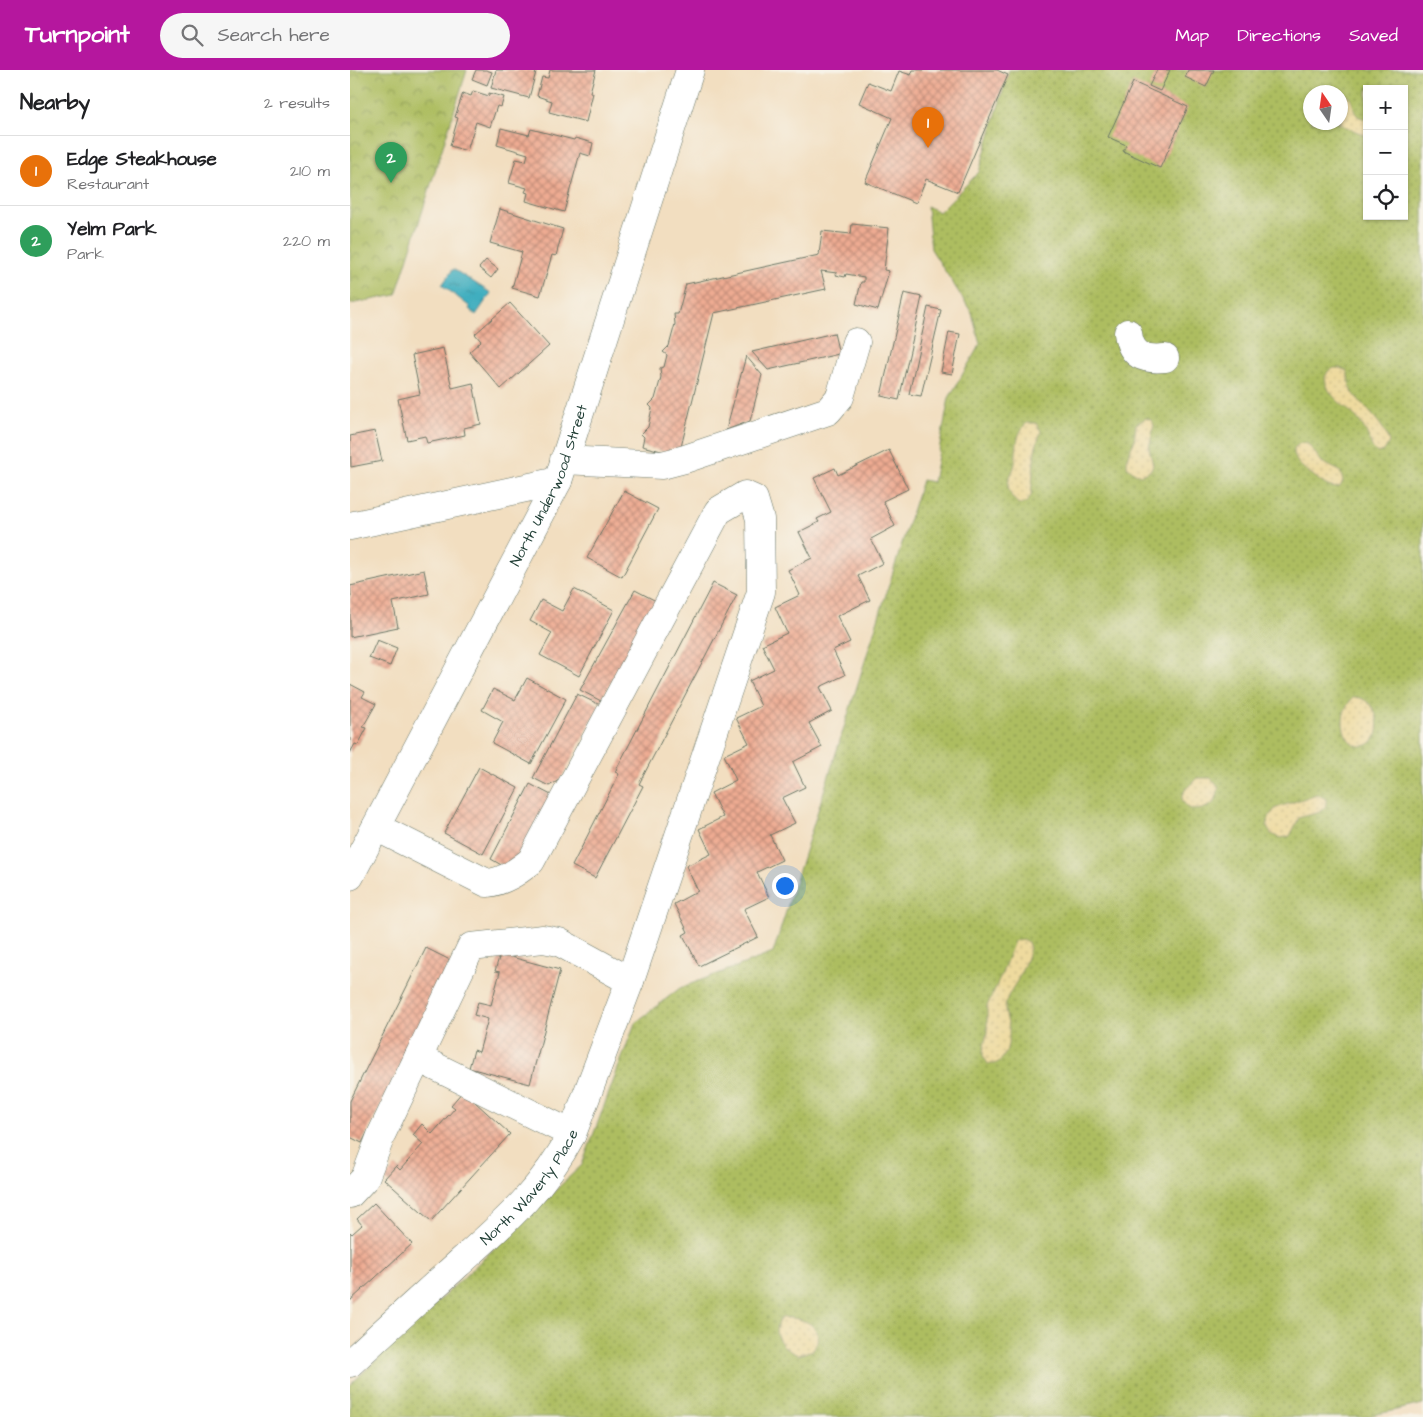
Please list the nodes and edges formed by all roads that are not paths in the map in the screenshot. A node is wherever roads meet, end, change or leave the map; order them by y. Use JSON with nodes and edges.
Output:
{"nodes":[{"id":1,"x":690,"y":70,"type":"edge"},
{"id":2,"x":1128,"y":333,"type":"dead end"},
{"id":3,"x":856,"y":342,"type":"dead end"},
{"id":4,"x":1165,"y":358,"type":"dead end"},
{"id":5,"x":561,"y":470,"type":"junction"},
{"id":6,"x":350,"y":526,"type":"edge"},
{"id":7,"x":376,"y":827,"type":"junction"},
{"id":8,"x":350,"y":876,"type":"edge"},
{"id":9,"x":633,"y":971,"type":"junction"},
{"id":10,"x":418,"y":1058,"type":"junction"},
{"id":11,"x":572,"y":1134,"type":"junction"},
{"id":12,"x":350,"y":1194,"type":"edge"},
{"id":13,"x":350,"y":1363,"type":"edge"}],
"edges":[{"from":1,"to":5,"type":"street","name":"North Underwood Street"},
{"from":2,"to":4,"type":"street"},
{"from":3,"to":5,"type":"street"},
{"from":5,"to":6,"type":"street"},
{"from":5,"to":7,"type":"street","name":"North Underwood Street"},
{"from":7,"to":8,"type":"street","name":"North Underwood Street"},
{"from":7,"to":9,"type":"street","name":"North Waverly Place"},
{"from":9,"to":10,"type":"street"},
{"from":9,"to":11,"type":"street","name":"North Waverly Place"},
{"from":10,"to":11,"type":"street"},
{"from":10,"to":12,"type":"street"},
{"from":11,"to":13,"type":"street","name":"North Waverly Place"}]}
